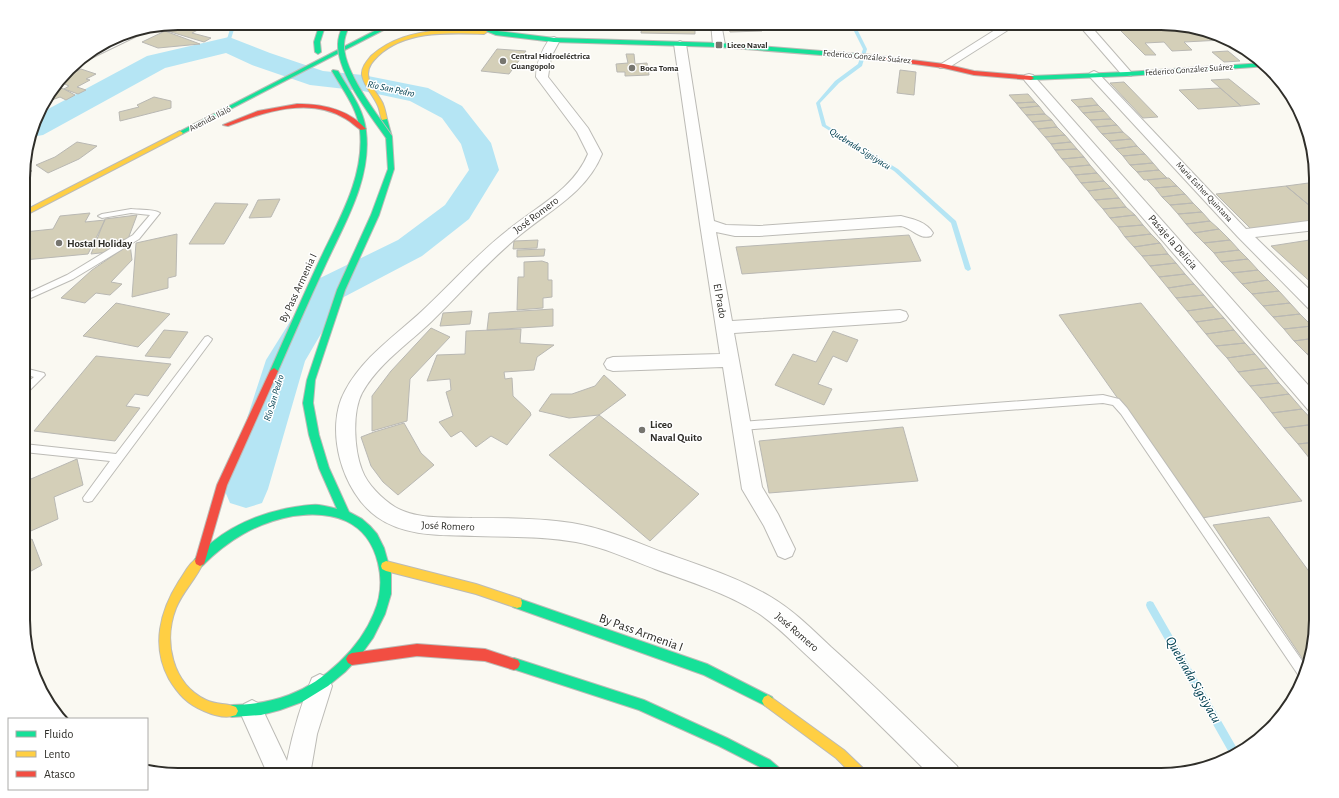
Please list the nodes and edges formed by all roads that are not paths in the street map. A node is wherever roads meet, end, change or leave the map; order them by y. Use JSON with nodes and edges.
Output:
{"nodes":[{"id":1,"x":320,"y":30,"type":"edge"},
{"id":2,"x":344,"y":30,"type":"edge"},
{"id":3,"x":361,"y":30,"type":"edge"},
{"id":4,"x":389,"y":30,"type":"edge"},
{"id":5,"x":394,"y":30,"type":"edge"},
{"id":6,"x":488,"y":30,"type":"edge"},
{"id":7,"x":717,"y":30,"type":"edge"},
{"id":8,"x":1003,"y":30,"type":"edge"},
{"id":9,"x":1088,"y":30,"type":"edge"},
{"id":10,"x":496,"y":33,"type":"junction"},
{"id":11,"x":554,"y":40,"type":"junction"},
{"id":12,"x":680,"y":44,"type":"junction"},
{"id":13,"x":719,"y":45,"type":"junction"},
{"id":14,"x":330,"y":48,"type":"dead end"},
{"id":15,"x":373,"y":51,"type":"junction"},
{"id":16,"x":318,"y":52,"type":"junction"},
{"id":17,"x":356,"y":65,"type":"dead end"},
{"id":18,"x":944,"y":66,"type":"junction"},
{"id":19,"x":1257,"y":66,"type":"edge"},
{"id":20,"x":1127,"y":74,"type":"junction"},
{"id":21,"x":1094,"y":75,"type":"junction"},
{"id":22,"x":352,"y":76,"type":"junction"},
{"id":23,"x":1029,"y":78,"type":"junction"},
{"id":24,"x":245,"y":89,"type":"dead end"},
{"id":25,"x":217,"y":129,"type":"dead end"},
{"id":26,"x":362,"y":129,"type":"junction"},
{"id":27,"x":389,"y":137,"type":"junction"},
{"id":28,"x":93,"y":189,"type":"dead end"},
{"id":29,"x":30,"y":211,"type":"edge"},
{"id":30,"x":102,"y":216,"type":"dead end"},
{"id":31,"x":30,"y":218,"type":"edge"},
{"id":32,"x":706,"y":224,"type":"junction"},
{"id":33,"x":1309,"y":226,"type":"edge"},
{"id":34,"x":926,"y":233,"type":"dead end"},
{"id":35,"x":1244,"y":234,"type":"junction"},
{"id":36,"x":1309,"y":293,"type":"edge"},
{"id":37,"x":30,"y":295,"type":"edge"},
{"id":38,"x":900,"y":316,"type":"dead end"},
{"id":39,"x":724,"y":328,"type":"junction"},
{"id":40,"x":208,"y":339,"type":"dead end"},
{"id":41,"x":730,"y":360,"type":"junction"},
{"id":42,"x":612,"y":364,"type":"dead end"},
{"id":43,"x":30,"y":372,"type":"edge"},
{"id":44,"x":30,"y":386,"type":"edge"},
{"id":45,"x":1309,"y":399,"type":"edge"},
{"id":46,"x":741,"y":426,"type":"junction"},
{"id":47,"x":30,"y":449,"type":"edge"},
{"id":48,"x":119,"y":458,"type":"junction"},
{"id":49,"x":88,"y":498,"type":"dead end"},
{"id":50,"x":345,"y":515,"type":"junction"},
{"id":51,"x":785,"y":549,"type":"dead end"},
{"id":52,"x":200,"y":561,"type":"junction"},
{"id":53,"x":386,"y":566,"type":"junction"},
{"id":54,"x":352,"y":659,"type":"junction"},
{"id":55,"x":1301,"y":669,"type":"edge"},
{"id":56,"x":320,"y":686,"type":"junction"},
{"id":57,"x":252,"y":712,"type":"junction"},
{"id":58,"x":278,"y":768,"type":"edge"},
{"id":59,"x":298,"y":768,"type":"edge"},
{"id":60,"x":771,"y":768,"type":"edge"},
{"id":61,"x":855,"y":768,"type":"edge"},
{"id":62,"x":941,"y":768,"type":"edge"}],
"edges":[{"from":1,"to":16,"type":"street"},
{"from":2,"to":22,"type":"street","bridge":true},
{"from":3,"to":16,"type":"street"},
{"from":4,"to":29,"type":"street","name":"Avenida Ilaló"},
{"from":5,"to":15,"type":"street"},
{"from":6,"to":10,"type":"street","name":"Federico González Suárez"},
{"from":7,"to":13,"type":"street"},
{"from":8,"to":18,"type":"street"},
{"from":9,"to":20,"type":"street"},
{"from":10,"to":11,"type":"street","name":"Federico González Suárez"},
{"from":10,"to":15,"type":"street"},
{"from":11,"to":12,"type":"street","name":"Federico González Suárez"},
{"from":11,"to":62,"type":"street","name":"José Romero"},
{"from":12,"to":13,"type":"street","name":"Federico González Suárez"},
{"from":12,"to":32,"type":"street","name":"El Prado"},
{"from":13,"to":18,"type":"street","name":"Federico González Suárez"},
{"from":14,"to":26,"type":"street","name":"By Pass Armenia I"},
{"from":15,"to":27,"type":"street"},
{"from":16,"to":24,"type":"street"},
{"from":17,"to":22,"type":"street"},
{"from":18,"to":23,"type":"street","name":"Federico González Suárez"},
{"from":19,"to":20,"type":"street","name":"Federico González Suárez"},
{"from":20,"to":21,"type":"street","name":"Federico González Suárez"},
{"from":21,"to":23,"type":"street","name":"Federico González Suárez"},
{"from":21,"to":35,"type":"street","name":"Maria Esther Quintana"},
{"from":22,"to":27,"type":"street","bridge":true},
{"from":23,"to":45,"type":"street","name":"Pasaje la Delicia"},
{"from":25,"to":26,"type":"street"},
{"from":26,"to":52,"type":"street","name":"By Pass Armenia I"},
{"from":27,"to":50,"type":"street"},
{"from":28,"to":31,"type":"street"},
{"from":30,"to":37,"type":"lane"},
{"from":32,"to":34,"type":"street"},
{"from":32,"to":39,"type":"street","name":"El Prado"},
{"from":33,"to":35,"type":"street"},
{"from":35,"to":36,"type":"street","name":"Maria Esther Quintana"},
{"from":38,"to":39,"type":"street"},
{"from":39,"to":41,"type":"street","name":"El Prado"},
{"from":40,"to":48,"type":"lane"},
{"from":41,"to":42,"type":"street"},
{"from":41,"to":46,"type":"street","name":"El Prado"},
{"from":43,"to":44,"type":"lane"},
{"from":46,"to":51,"type":"street","name":"El Prado"},
{"from":46,"to":55,"type":"lane"},
{"from":47,"to":48,"type":"lane"},
{"from":48,"to":49,"type":"lane"},
{"from":50,"to":52,"type":"street"},
{"from":50,"to":53,"type":"street"},
{"from":52,"to":57,"type":"street"},
{"from":53,"to":54,"type":"street"},
{"from":53,"to":61,"type":"street","name":"By Pass Armenia I"},
{"from":54,"to":56,"type":"street"},
{"from":54,"to":60,"type":"street"},
{"from":56,"to":57,"type":"street"},
{"from":56,"to":59,"type":"street"},
{"from":57,"to":58,"type":"street"}]}
